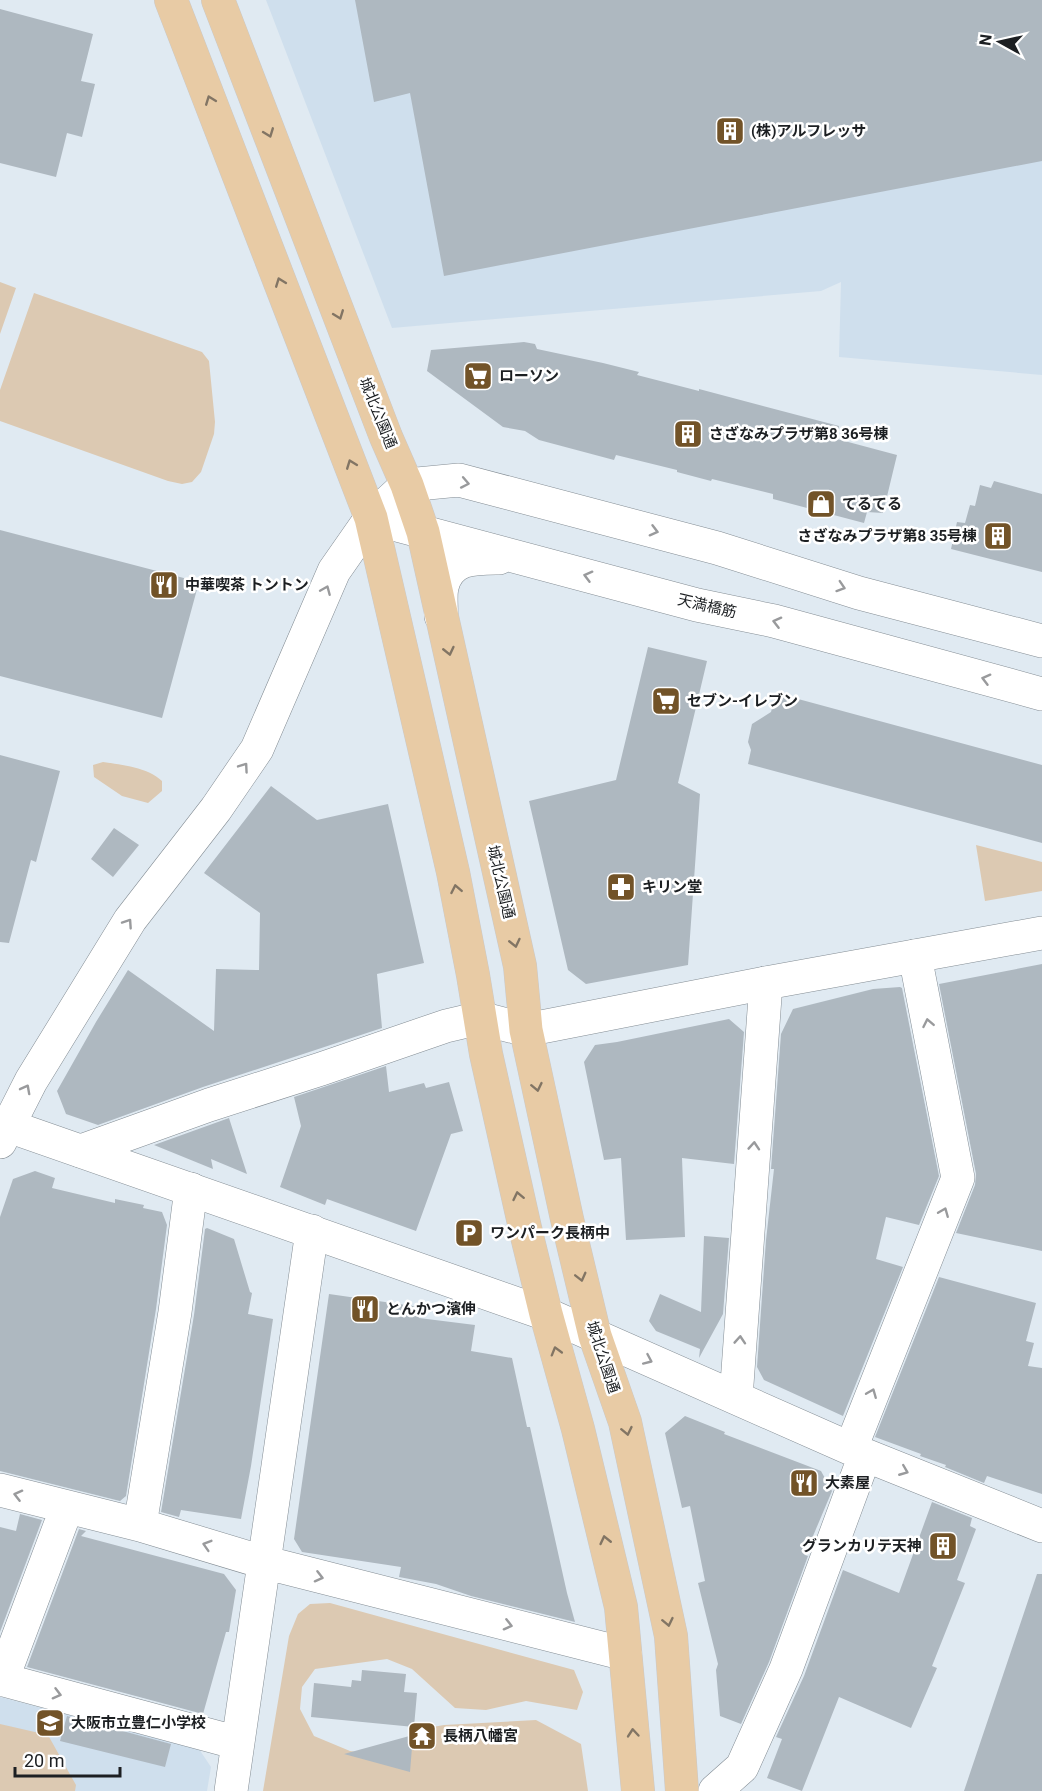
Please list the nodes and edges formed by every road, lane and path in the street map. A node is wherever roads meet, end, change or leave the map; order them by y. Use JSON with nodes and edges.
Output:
{"nodes":[{"id":1,"x":171,"y":0,"type":"edge"},
{"id":2,"x":218,"y":0,"type":"edge"},
{"id":3,"x":407,"y":485,"type":"junction"},
{"id":4,"x":371,"y":518,"type":"junction"},
{"id":5,"x":423,"y":532,"type":"junction"},
{"id":6,"x":519,"y":557,"type":"junction"},
{"id":7,"x":441,"y":616,"type":"junction"},
{"id":8,"x":1042,"y":641,"type":"edge"},
{"id":9,"x":1042,"y":694,"type":"edge"},
{"id":10,"x":1042,"y":933,"type":"edge"},
{"id":11,"x":915,"y":956,"type":"junction"},
{"id":12,"x":766,"y":983,"type":"junction"},
{"id":13,"x":480,"y":1018,"type":"junction"},
{"id":14,"x":525,"y":1030,"type":"junction"},
{"id":15,"x":2,"y":1130,"type":"edge"},
{"id":16,"x":81,"y":1151,"type":"junction"},
{"id":17,"x":190,"y":1189,"type":"junction"},
{"id":18,"x":312,"y":1232,"type":"junction"},
{"id":19,"x":546,"y":1314,"type":"junction"},
{"id":20,"x":595,"y":1336,"type":"junction"},
{"id":21,"x":736,"y":1398,"type":"junction"},
{"id":22,"x":858,"y":1451,"type":"junction"},
{"id":23,"x":0,"y":1491,"type":"edge"},
{"id":24,"x":67,"y":1507,"type":"junction"},
{"id":25,"x":140,"y":1525,"type":"junction"},
{"id":26,"x":1042,"y":1526,"type":"edge"},
{"id":27,"x":263,"y":1562,"type":"junction"},
{"id":28,"x":625,"y":1654,"type":"junction"},
{"id":29,"x":1,"y":1680,"type":"edge"},
{"id":30,"x":238,"y":1743,"type":"junction"},
{"id":31,"x":231,"y":1791,"type":"edge"},
{"id":32,"x":638,"y":1791,"type":"edge"},
{"id":33,"x":682,"y":1791,"type":"edge"},
{"id":34,"x":715,"y":1791,"type":"edge"}],
"edges":[{"from":4,"to":1,"type":"main road","one_way":true},
{"from":2,"to":3,"type":"main road","name":"城北公園通","one_way":true},
{"from":3,"to":4,"type":"street"},
{"from":3,"to":5,"type":"main road","name":"城北公園通"},
{"from":3,"to":8,"type":"street","one_way":true},
{"from":4,"to":5,"type":"street","name":"天満橋筋"},
{"from":13,"to":4,"type":"main road","one_way":true},
{"from":15,"to":4,"type":"street","one_way":true},
{"from":5,"to":6,"type":"street","name":"天満橋筋"},
{"from":5,"to":7,"type":"main road","name":"城北公園通"},
{"from":6,"to":7,"type":"street"},
{"from":9,"to":6,"type":"street","name":"天満橋筋","one_way":true},
{"from":7,"to":14,"type":"main road","name":"城北公園通","one_way":true},
{"from":10,"to":11,"type":"street"},
{"from":11,"to":12,"type":"street"},
{"from":22,"to":11,"type":"street","one_way":true},
{"from":12,"to":14,"type":"street"},
{"from":21,"to":12,"type":"street","one_way":true},
{"from":13,"to":14,"type":"street"},
{"from":13,"to":16,"type":"street"},
{"from":19,"to":13,"type":"main road","one_way":true},
{"from":14,"to":20,"type":"main road","name":"城北公園通","one_way":true},
{"from":15,"to":16,"type":"street"},
{"from":16,"to":17,"type":"street"},
{"from":17,"to":18,"type":"street"},
{"from":17,"to":25,"type":"street"},
{"from":18,"to":19,"type":"street"},
{"from":18,"to":27,"type":"street"},
{"from":19,"to":20,"type":"street"},
{"from":28,"to":19,"type":"main road","one_way":true},
{"from":20,"to":21,"type":"street","one_way":true},
{"from":20,"to":33,"type":"main road","name":"城北公園通","one_way":true},
{"from":21,"to":22,"type":"street"},
{"from":22,"to":26,"type":"street","one_way":true},
{"from":22,"to":34,"type":"street"},
{"from":24,"to":23,"type":"street","one_way":true},
{"from":24,"to":25,"type":"street"},
{"from":24,"to":29,"type":"street"},
{"from":27,"to":25,"type":"street","one_way":true},
{"from":27,"to":28,"type":"street","one_way":true},
{"from":27,"to":30,"type":"street"},
{"from":32,"to":28,"type":"main road","one_way":true},
{"from":29,"to":30,"type":"street","one_way":true},
{"from":30,"to":31,"type":"street"}]}
